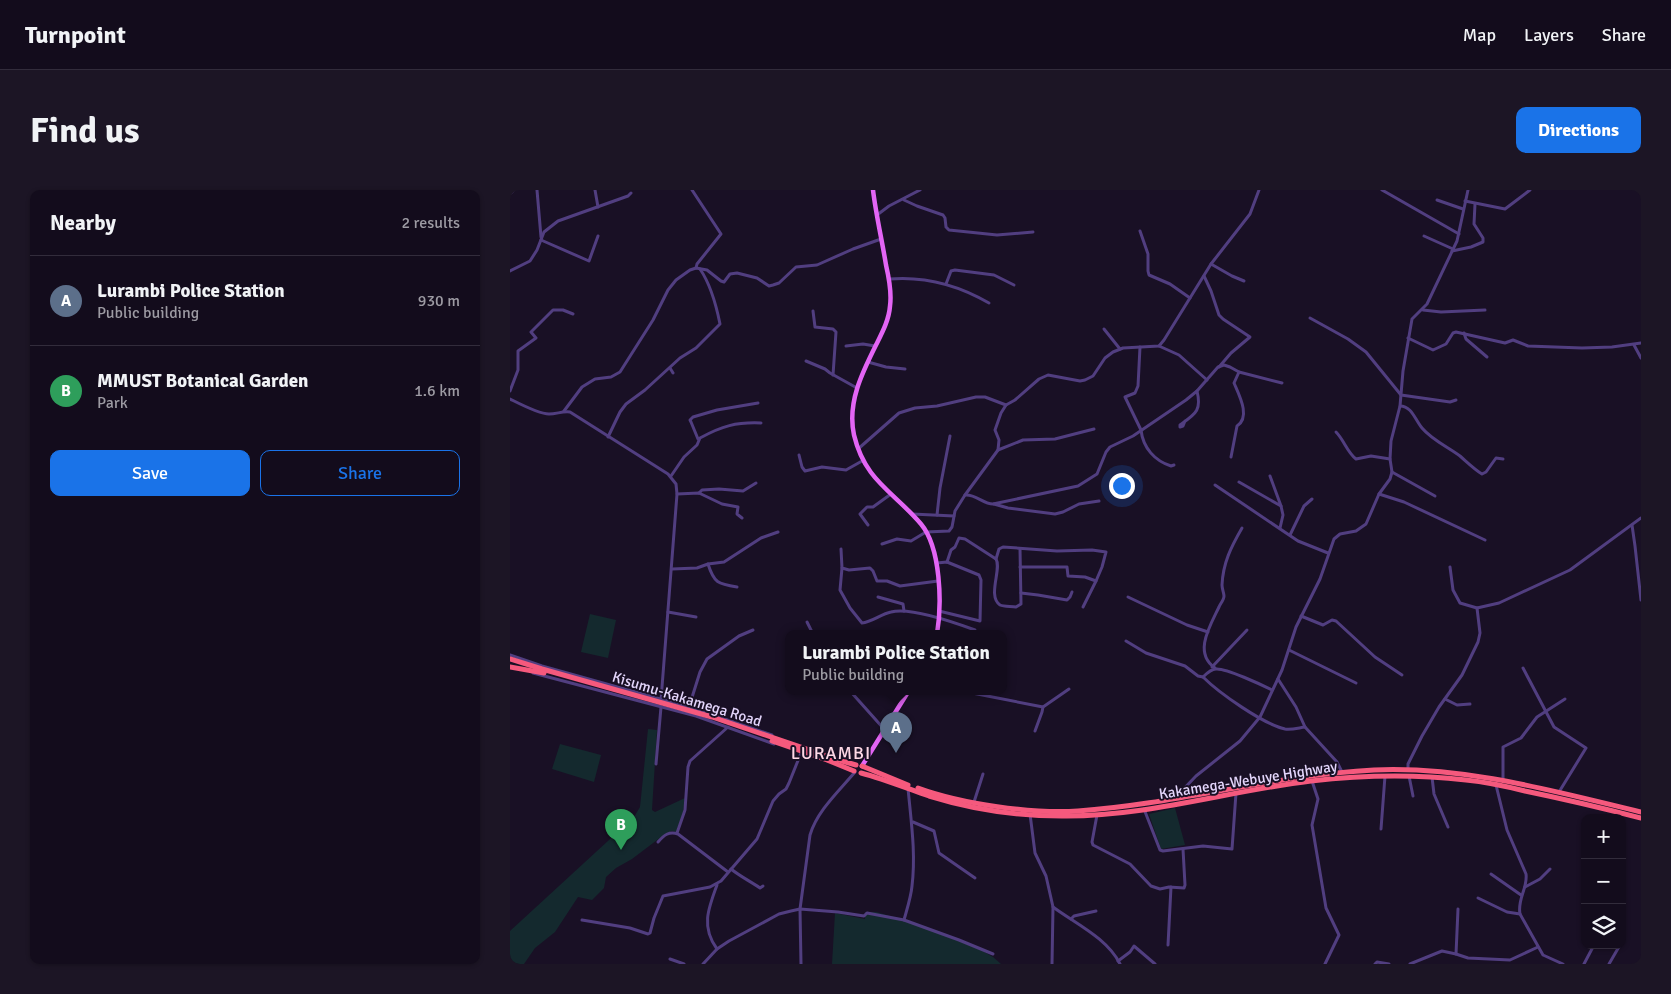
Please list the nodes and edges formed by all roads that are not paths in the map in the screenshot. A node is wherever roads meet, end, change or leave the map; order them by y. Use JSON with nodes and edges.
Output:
{"nodes":[{"id":1,"x":537,"y":190,"type":"edge"},
{"id":2,"x":595,"y":190,"type":"edge"},
{"id":3,"x":692,"y":190,"type":"edge"},
{"id":4,"x":872,"y":190,"type":"edge"},
{"id":5,"x":920,"y":190,"type":"edge"},
{"id":6,"x":1259,"y":190,"type":"edge"},
{"id":7,"x":1382,"y":190,"type":"edge"},
{"id":8,"x":1468,"y":190,"type":"edge"},
{"id":9,"x":1530,"y":190,"type":"edge"},
{"id":10,"x":631,"y":192,"type":"dead end"},
{"id":11,"x":904,"y":200,"type":"junction"},
{"id":12,"x":1437,"y":200,"type":"dead end"},
{"id":13,"x":1465,"y":201,"type":"junction"},
{"id":14,"x":1474,"y":204,"type":"junction"},
{"id":15,"x":598,"y":207,"type":"junction"},
{"id":16,"x":1463,"y":209,"type":"junction"},
{"id":17,"x":876,"y":215,"type":"junction"},
{"id":18,"x":1140,"y":231,"type":"dead end"},
{"id":19,"x":1033,"y":232,"type":"dead end"},
{"id":20,"x":1459,"y":234,"type":"junction"},
{"id":21,"x":598,"y":236,"type":"dead end"},
{"id":22,"x":1424,"y":236,"type":"dead end"},
{"id":23,"x":541,"y":239,"type":"junction"},
{"id":24,"x":881,"y":239,"type":"junction"},
{"id":25,"x":1453,"y":250,"type":"junction"},
{"id":26,"x":1211,"y":264,"type":"junction"},
{"id":27,"x":698,"y":268,"type":"junction"},
{"id":28,"x":510,"y":271,"type":"edge"},
{"id":29,"x":1204,"y":276,"type":"junction"},
{"id":30,"x":889,"y":279,"type":"junction"},
{"id":31,"x":1244,"y":281,"type":"dead end"},
{"id":32,"x":946,"y":284,"type":"junction"},
{"id":33,"x":1014,"y":285,"type":"dead end"},
{"id":34,"x":1190,"y":298,"type":"junction"},
{"id":35,"x":989,"y":303,"type":"dead end"},
{"id":36,"x":1422,"y":310,"type":"junction"},
{"id":37,"x":1485,"y":310,"type":"dead end"},
{"id":38,"x":813,"y":311,"type":"dead end"},
{"id":39,"x":573,"y":314,"type":"dead end"},
{"id":40,"x":1310,"y":318,"type":"dead end"},
{"id":41,"x":1104,"y":329,"type":"dead end"},
{"id":42,"x":1464,"y":333,"type":"junction"},
{"id":43,"x":1408,"y":338,"type":"junction"},
{"id":44,"x":1641,"y":344,"type":"edge"},
{"id":45,"x":1634,"y":345,"type":"junction"},
{"id":46,"x":846,"y":346,"type":"dead end"},
{"id":47,"x":876,"y":346,"type":"junction"},
{"id":48,"x":1159,"y":346,"type":"junction"},
{"id":49,"x":1140,"y":347,"type":"junction"},
{"id":50,"x":1120,"y":349,"type":"junction"},
{"id":51,"x":1487,"y":357,"type":"dead end"},
{"id":52,"x":1641,"y":358,"type":"edge"},
{"id":53,"x":806,"y":361,"type":"dead end"},
{"id":54,"x":868,"y":362,"type":"junction"},
{"id":55,"x":670,"y":368,"type":"junction"},
{"id":56,"x":1218,"y":368,"type":"junction"},
{"id":57,"x":905,"y":369,"type":"dead end"},
{"id":58,"x":510,"y":372,"type":"edge"},
{"id":59,"x":1238,"y":372,"type":"junction"},
{"id":60,"x":673,"y":373,"type":"dead end"},
{"id":61,"x":515,"y":375,"type":"junction"},
{"id":62,"x":833,"y":375,"type":"junction"},
{"id":63,"x":1207,"y":380,"type":"junction"},
{"id":64,"x":1282,"y":383,"type":"dead end"},
{"id":65,"x":857,"y":388,"type":"junction"},
{"id":66,"x":510,"y":391,"type":"edge"},
{"id":67,"x":1197,"y":392,"type":"junction"},
{"id":68,"x":1401,"y":395,"type":"junction"},
{"id":69,"x":510,"y":400,"type":"edge"},
{"id":70,"x":1456,"y":400,"type":"dead end"},
{"id":71,"x":758,"y":403,"type":"dead end"},
{"id":72,"x":1006,"y":405,"type":"junction"},
{"id":73,"x":1400,"y":406,"type":"junction"},
{"id":74,"x":564,"y":411,"type":"junction"},
{"id":75,"x":1185,"y":421,"type":"dead end"},
{"id":76,"x":761,"y":423,"type":"dead end"},
{"id":77,"x":1094,"y":429,"type":"dead end"},
{"id":78,"x":1141,"y":430,"type":"junction"},
{"id":79,"x":1336,"y":432,"type":"dead end"},
{"id":80,"x":950,"y":436,"type":"dead end"},
{"id":81,"x":608,"y":437,"type":"junction"},
{"id":82,"x":698,"y":439,"type":"junction"},
{"id":83,"x":858,"y":449,"type":"junction"},
{"id":84,"x":998,"y":450,"type":"junction"},
{"id":85,"x":799,"y":455,"type":"dead end"},
{"id":86,"x":1231,"y":457,"type":"dead end"},
{"id":87,"x":1390,"y":458,"type":"junction"},
{"id":88,"x":1503,"y":459,"type":"dead end"},
{"id":89,"x":862,"y":461,"type":"junction"},
{"id":90,"x":1174,"y":465,"type":"dead end"},
{"id":91,"x":1392,"y":472,"type":"junction"},
{"id":92,"x":671,"y":476,"type":"junction"},
{"id":93,"x":1270,"y":476,"type":"dead end"},
{"id":94,"x":756,"y":482,"type":"dead end"},
{"id":95,"x":1239,"y":482,"type":"dead end"},
{"id":96,"x":1215,"y":484,"type":"dead end"},
{"id":97,"x":699,"y":493,"type":"junction"},
{"id":98,"x":677,"y":494,"type":"junction"},
{"id":99,"x":891,"y":494,"type":"junction"},
{"id":100,"x":1379,"y":494,"type":"junction"},
{"id":101,"x":964,"y":496,"type":"junction"},
{"id":102,"x":1435,"y":496,"type":"dead end"},
{"id":103,"x":1312,"y":499,"type":"dead end"},
{"id":104,"x":1100,"y":501,"type":"dead end"},
{"id":105,"x":993,"y":504,"type":"junction"},
{"id":106,"x":1281,"y":506,"type":"junction"},
{"id":107,"x":911,"y":514,"type":"junction"},
{"id":108,"x":937,"y":515,"type":"junction"},
{"id":109,"x":954,"y":516,"type":"junction"},
{"id":110,"x":742,"y":518,"type":"dead end"},
{"id":111,"x":1641,"y":518,"type":"edge"},
{"id":112,"x":868,"y":525,"type":"dead end"},
{"id":113,"x":1632,"y":525,"type":"junction"},
{"id":114,"x":1242,"y":528,"type":"dead end"},
{"id":115,"x":1280,"y":528,"type":"junction"},
{"id":116,"x":778,"y":532,"type":"dead end"},
{"id":117,"x":926,"y":532,"type":"junction"},
{"id":118,"x":1290,"y":535,"type":"junction"},
{"id":119,"x":1485,"y":540,"type":"dead end"},
{"id":120,"x":882,"y":544,"type":"dead end"},
{"id":121,"x":841,"y":549,"type":"dead end"},
{"id":122,"x":1020,"y":549,"type":"junction"},
{"id":123,"x":1328,"y":553,"type":"junction"},
{"id":124,"x":996,"y":559,"type":"junction"},
{"id":125,"x":946,"y":562,"type":"junction"},
{"id":126,"x":937,"y":563,"type":"junction"},
{"id":127,"x":708,"y":564,"type":"junction"},
{"id":128,"x":1020,"y":567,"type":"junction"},
{"id":129,"x":1450,"y":567,"type":"dead end"},
{"id":130,"x":842,"y":568,"type":"junction"},
{"id":131,"x":672,"y":569,"type":"junction"},
{"id":132,"x":938,"y":581,"type":"junction"},
{"id":133,"x":1096,"y":582,"type":"junction"},
{"id":134,"x":737,"y":587,"type":"dead end"},
{"id":135,"x":1072,"y":592,"type":"dead end"},
{"id":136,"x":1021,"y":594,"type":"junction"},
{"id":137,"x":878,"y":597,"type":"dead end"},
{"id":138,"x":1128,"y":597,"type":"dead end"},
{"id":139,"x":1641,"y":600,"type":"edge"},
{"id":140,"x":1084,"y":607,"type":"dead end"},
{"id":141,"x":1477,"y":608,"type":"junction"},
{"id":142,"x":939,"y":611,"type":"junction"},
{"id":143,"x":668,"y":612,"type":"junction"},
{"id":144,"x":904,"y":612,"type":"junction"},
{"id":145,"x":696,"y":616,"type":"dead end"},
{"id":146,"x":1301,"y":616,"type":"junction"},
{"id":147,"x":938,"y":618,"type":"junction"},
{"id":148,"x":807,"y":622,"type":"dead end"},
{"id":149,"x":753,"y":630,"type":"dead end"},
{"id":150,"x":811,"y":630,"type":"edge"},
{"id":151,"x":937,"y":630,"type":"edge"},
{"id":152,"x":975,"y":630,"type":"edge"},
{"id":153,"x":1247,"y":630,"type":"dead end"},
{"id":154,"x":1208,"y":632,"type":"junction"},
{"id":155,"x":1126,"y":642,"type":"dead end"},
{"id":156,"x":1289,"y":650,"type":"junction"},
{"id":157,"x":510,"y":657,"type":"edge"},
{"id":158,"x":510,"y":668,"type":"edge"},
{"id":159,"x":1214,"y":668,"type":"junction"},
{"id":160,"x":1523,"y":668,"type":"dead end"},
{"id":161,"x":1402,"y":675,"type":"dead end"},
{"id":162,"x":1203,"y":677,"type":"junction"},
{"id":163,"x":1278,"y":679,"type":"junction"},
{"id":164,"x":1356,"y":683,"type":"dead end"},
{"id":165,"x":1069,"y":689,"type":"dead end"},
{"id":166,"x":1272,"y":690,"type":"junction"},
{"id":167,"x":854,"y":695,"type":"edge"},
{"id":168,"x":906,"y":695,"type":"edge"},
{"id":169,"x":983,"y":695,"type":"edge"},
{"id":170,"x":1445,"y":699,"type":"junction"},
{"id":171,"x":1565,"y":699,"type":"dead end"},
{"id":172,"x":661,"y":700,"type":"junction"},
{"id":173,"x":1470,"y":704,"type":"dead end"},
{"id":174,"x":1043,"y":706,"type":"junction"},
{"id":175,"x":689,"y":707,"type":"junction"},
{"id":176,"x":661,"y":708,"type":"junction"},
{"id":177,"x":1545,"y":712,"type":"junction"},
{"id":178,"x":1260,"y":717,"type":"junction"},
{"id":179,"x":728,"y":727,"type":"junction"},
{"id":180,"x":1305,"y":727,"type":"junction"},
{"id":181,"x":884,"y":729,"type":"junction"},
{"id":182,"x":1035,"y":731,"type":"dead end"},
{"id":183,"x":801,"y":750,"type":"junction"},
{"id":184,"x":827,"y":760,"type":"junction"},
{"id":185,"x":656,"y":764,"type":"dead end"},
{"id":186,"x":858,"y":769,"type":"junction"},
{"id":187,"x":1342,"y":773,"type":"junction"},
{"id":188,"x":1408,"y":773,"type":"junction"},
{"id":189,"x":983,"y":774,"type":"dead end"},
{"id":190,"x":1385,"y":776,"type":"junction"},
{"id":191,"x":1432,"y":777,"type":"junction"},
{"id":192,"x":1502,"y":780,"type":"junction"},
{"id":193,"x":1312,"y":781,"type":"junction"},
{"id":194,"x":1496,"y":784,"type":"junction"},
{"id":195,"x":908,"y":788,"type":"junction"},
{"id":196,"x":1558,"y":792,"type":"junction"},
{"id":197,"x":1236,"y":793,"type":"junction"},
{"id":198,"x":1413,"y":796,"type":"dead end"},
{"id":199,"x":1174,"y":799,"type":"junction"},
{"id":200,"x":974,"y":802,"type":"junction"},
{"id":201,"x":1144,"y":809,"type":"junction"},
{"id":202,"x":1641,"y":812,"type":"edge"},
{"id":203,"x":1030,"y":814,"type":"junction"},
{"id":204,"x":1098,"y":814,"type":"junction"},
{"id":205,"x":1641,"y":818,"type":"edge"},
{"id":206,"x":912,"y":822,"type":"junction"},
{"id":207,"x":1448,"y":827,"type":"dead end"},
{"id":208,"x":1381,"y":830,"type":"dead end"},
{"id":209,"x":677,"y":833,"type":"junction"},
{"id":210,"x":658,"y":842,"type":"dead end"},
{"id":211,"x":1183,"y":849,"type":"junction"},
{"id":212,"x":1550,"y":869,"type":"dead end"},
{"id":213,"x":730,"y":871,"type":"junction"},
{"id":214,"x":1491,"y":874,"type":"dead end"},
{"id":215,"x":975,"y":878,"type":"dead end"},
{"id":216,"x":718,"y":885,"type":"junction"},
{"id":217,"x":762,"y":886,"type":"dead end"},
{"id":218,"x":1171,"y":887,"type":"junction"},
{"id":219,"x":1525,"y":887,"type":"junction"},
{"id":220,"x":1521,"y":895,"type":"junction"},
{"id":221,"x":1478,"y":898,"type":"dead end"},
{"id":222,"x":1053,"y":907,"type":"junction"},
{"id":223,"x":800,"y":909,"type":"junction"},
{"id":224,"x":1458,"y":909,"type":"dead end"},
{"id":225,"x":1096,"y":911,"type":"dead end"},
{"id":226,"x":1520,"y":914,"type":"junction"},
{"id":227,"x":582,"y":920,"type":"dead end"},
{"id":228,"x":904,"y":920,"type":"junction"},
{"id":229,"x":1071,"y":920,"type":"junction"},
{"id":230,"x":1168,"y":945,"type":"dead end"},
{"id":231,"x":1538,"y":946,"type":"junction"},
{"id":232,"x":1592,"y":949,"type":"edge"},
{"id":233,"x":1618,"y":949,"type":"edge"},
{"id":234,"x":717,"y":950,"type":"junction"},
{"id":235,"x":993,"y":954,"type":"dead end"},
{"id":236,"x":1456,"y":954,"type":"junction"},
{"id":237,"x":670,"y":959,"type":"dead end"},
{"id":238,"x":1119,"y":962,"type":"edge"},
{"id":239,"x":684,"y":964,"type":"edge"},
{"id":240,"x":703,"y":964,"type":"edge"},
{"id":241,"x":802,"y":964,"type":"edge"},
{"id":242,"x":1052,"y":964,"type":"edge"},
{"id":243,"x":1155,"y":964,"type":"edge"},
{"id":244,"x":1325,"y":964,"type":"edge"},
{"id":245,"x":1375,"y":964,"type":"edge"},
{"id":246,"x":1389,"y":964,"type":"edge"},
{"id":247,"x":1410,"y":964,"type":"edge"},
{"id":248,"x":1563,"y":964,"type":"edge"},
{"id":249,"x":1584,"y":964,"type":"edge"},
{"id":250,"x":1609,"y":964,"type":"edge"}],
"edges":[{"from":1,"to":23,"type":"street"},
{"from":2,"to":15,"type":"street"},
{"from":3,"to":27,"type":"street"},
{"from":4,"to":17,"type":"main road"},
{"from":5,"to":11,"type":"street"},
{"from":6,"to":26,"type":"street"},
{"from":7,"to":20,"type":"street"},
{"from":8,"to":13,"type":"street"},
{"from":9,"to":14,"type":"street"},
{"from":10,"to":15,"type":"street"},
{"from":11,"to":17,"type":"street"},
{"from":11,"to":19,"type":"street"},
{"from":12,"to":16,"type":"street"},
{"from":13,"to":14,"type":"street"},
{"from":13,"to":16,"type":"street"},
{"from":14,"to":25,"type":"street"},
{"from":15,"to":23,"type":"street"},
{"from":16,"to":20,"type":"street"},
{"from":17,"to":24,"type":"main road"},
{"from":18,"to":34,"type":"street"},
{"from":20,"to":25,"type":"street"},
{"from":21,"to":23,"type":"street"},
{"from":22,"to":25,"type":"street"},
{"from":23,"to":28,"type":"street"},
{"from":24,"to":27,"type":"street"},
{"from":24,"to":30,"type":"main road"},
{"from":25,"to":36,"type":"street"},
{"from":26,"to":29,"type":"street"},
{"from":26,"to":31,"type":"street"},
{"from":27,"to":55,"type":"street"},
{"from":27,"to":74,"type":"street"},
{"from":29,"to":34,"type":"street"},
{"from":29,"to":56,"type":"street"},
{"from":30,"to":32,"type":"street"},
{"from":30,"to":47,"type":"main road"},
{"from":32,"to":33,"type":"street"},
{"from":32,"to":35,"type":"street"},
{"from":34,"to":48,"type":"street"},
{"from":36,"to":37,"type":"street"},
{"from":36,"to":43,"type":"street"},
{"from":38,"to":62,"type":"street"},
{"from":39,"to":61,"type":"street"},
{"from":40,"to":68,"type":"street"},
{"from":41,"to":50,"type":"street"},
{"from":42,"to":43,"type":"street"},
{"from":42,"to":45,"type":"street"},
{"from":42,"to":51,"type":"street"},
{"from":43,"to":68,"type":"street"},
{"from":44,"to":45,"type":"street"},
{"from":45,"to":52,"type":"street"},
{"from":46,"to":47,"type":"street"},
{"from":47,"to":54,"type":"main road"},
{"from":48,"to":49,"type":"street"},
{"from":48,"to":63,"type":"street"},
{"from":49,"to":50,"type":"street"},
{"from":49,"to":78,"type":"street"},
{"from":50,"to":72,"type":"street"},
{"from":53,"to":62,"type":"street"},
{"from":54,"to":57,"type":"street"},
{"from":54,"to":65,"type":"main road"},
{"from":55,"to":60,"type":"street"},
{"from":55,"to":81,"type":"street"},
{"from":56,"to":59,"type":"street"},
{"from":56,"to":63,"type":"street"},
{"from":58,"to":61,"type":"street"},
{"from":59,"to":64,"type":"street"},
{"from":59,"to":86,"type":"street"},
{"from":61,"to":66,"type":"street"},
{"from":62,"to":65,"type":"street"},
{"from":63,"to":67,"type":"street"},
{"from":65,"to":83,"type":"main road"},
{"from":67,"to":75,"type":"street"},
{"from":67,"to":78,"type":"street"},
{"from":68,"to":70,"type":"street"},
{"from":68,"to":73,"type":"street"},
{"from":69,"to":74,"type":"street"},
{"from":71,"to":82,"type":"street"},
{"from":72,"to":83,"type":"street"},
{"from":72,"to":84,"type":"street"},
{"from":73,"to":87,"type":"street"},
{"from":73,"to":88,"type":"street"},
{"from":74,"to":81,"type":"street"},
{"from":76,"to":82,"type":"street"},
{"from":77,"to":84,"type":"street"},
{"from":78,"to":90,"type":"street"},
{"from":78,"to":105,"type":"street"},
{"from":79,"to":87,"type":"street"},
{"from":80,"to":108,"type":"street"},
{"from":81,"to":92,"type":"street"},
{"from":82,"to":92,"type":"street"},
{"from":83,"to":89,"type":"main road"},
{"from":84,"to":101,"type":"street"},
{"from":85,"to":89,"type":"street"},
{"from":87,"to":91,"type":"street"},
{"from":89,"to":99,"type":"main road"},
{"from":91,"to":100,"type":"street"},
{"from":91,"to":102,"type":"street"},
{"from":92,"to":98,"type":"street"},
{"from":93,"to":106,"type":"street"},
{"from":94,"to":97,"type":"street"},
{"from":95,"to":106,"type":"street"},
{"from":96,"to":115,"type":"street"},
{"from":97,"to":98,"type":"street"},
{"from":97,"to":110,"type":"street"},
{"from":98,"to":131,"type":"street"},
{"from":99,"to":107,"type":"main road"},
{"from":99,"to":112,"type":"street"},
{"from":100,"to":119,"type":"street"},
{"from":100,"to":123,"type":"street"},
{"from":101,"to":105,"type":"street"},
{"from":101,"to":109,"type":"street"},
{"from":103,"to":118,"type":"street"},
{"from":104,"to":105,"type":"street"},
{"from":106,"to":115,"type":"street"},
{"from":107,"to":108,"type":"street"},
{"from":107,"to":117,"type":"main road"},
{"from":108,"to":109,"type":"street"},
{"from":109,"to":117,"type":"street"},
{"from":111,"to":113,"type":"street"},
{"from":113,"to":139,"type":"street"},
{"from":113,"to":141,"type":"street"},
{"from":114,"to":154,"type":"street"},
{"from":115,"to":118,"type":"street"},
{"from":116,"to":127,"type":"street"},
{"from":117,"to":120,"type":"street"},
{"from":117,"to":126,"type":"main road"},
{"from":118,"to":123,"type":"street"},
{"from":121,"to":130,"type":"street"},
{"from":122,"to":124,"type":"street"},
{"from":122,"to":128,"type":"street"},
{"from":122,"to":133,"type":"street"},
{"from":123,"to":146,"type":"street"},
{"from":124,"to":125,"type":"street"},
{"from":124,"to":136,"type":"street"},
{"from":125,"to":126,"type":"street"},
{"from":125,"to":142,"type":"street"},
{"from":126,"to":132,"type":"main road"},
{"from":127,"to":131,"type":"street"},
{"from":127,"to":134,"type":"street"},
{"from":128,"to":133,"type":"street"},
{"from":128,"to":136,"type":"street"},
{"from":129,"to":141,"type":"street"},
{"from":130,"to":132,"type":"street"},
{"from":130,"to":144,"type":"street"},
{"from":131,"to":143,"type":"street"},
{"from":132,"to":142,"type":"main road"},
{"from":133,"to":140,"type":"street"},
{"from":135,"to":136,"type":"street"},
{"from":137,"to":144,"type":"street"},
{"from":138,"to":154,"type":"street"},
{"from":141,"to":170,"type":"street"},
{"from":142,"to":147,"type":"main road"},
{"from":143,"to":145,"type":"street"},
{"from":143,"to":172,"type":"street"},
{"from":144,"to":147,"type":"street"},
{"from":146,"to":156,"type":"street"},
{"from":146,"to":161,"type":"street"},
{"from":147,"to":151,"type":"main road"},
{"from":147,"to":152,"type":"street"},
{"from":148,"to":150,"type":"street"},
{"from":149,"to":175,"type":"street"},
{"from":153,"to":159,"type":"street"},
{"from":154,"to":159,"type":"street"},
{"from":155,"to":162,"type":"street"},
{"from":156,"to":163,"type":"street"},
{"from":156,"to":164,"type":"street"},
{"from":157,"to":172,"type":"street"},
{"from":157,"to":183,"type":"highway","name":"Kisumu-Kakamega Road"},
{"from":158,"to":176,"type":"street"},
{"from":158,"to":184,"type":"highway","name":"Kakamega-Webuye Highway"},
{"from":159,"to":162,"type":"street"},
{"from":159,"to":166,"type":"street"},
{"from":160,"to":177,"type":"street"},
{"from":162,"to":178,"type":"street"},
{"from":163,"to":166,"type":"street"},
{"from":163,"to":180,"type":"street"},
{"from":165,"to":174,"type":"street"},
{"from":166,"to":178,"type":"street"},
{"from":167,"to":181,"type":"street"},
{"from":168,"to":181,"type":"main road"},
{"from":169,"to":174,"type":"street"},
{"from":170,"to":173,"type":"street"},
{"from":170,"to":188,"type":"street"},
{"from":171,"to":177,"type":"street"},
{"from":172,"to":175,"type":"street"},
{"from":174,"to":182,"type":"street"},
{"from":175,"to":183,"type":"street"},
{"from":176,"to":179,"type":"street"},
{"from":176,"to":185,"type":"street"},
{"from":177,"to":192,"type":"street"},
{"from":177,"to":196,"type":"street"},
{"from":178,"to":180,"type":"street"},
{"from":178,"to":199,"type":"street"},
{"from":179,"to":183,"type":"street"},
{"from":179,"to":209,"type":"street"},
{"from":180,"to":187,"type":"street"},
{"from":181,"to":186,"type":"main road"},
{"from":183,"to":184,"type":"street"},
{"from":183,"to":186,"type":"highway","name":"Kisumu-Kakamega Road"},
{"from":183,"to":213,"type":"street"},
{"from":184,"to":186,"type":"highway","name":"Kakamega-Webuye Highway"},
{"from":186,"to":195,"type":"highway","name":"Kakamega-Webuye Highway"},
{"from":186,"to":200,"type":"highway","name":"Kakamega-Webuye Highway"},
{"from":186,"to":223,"type":"street"},
{"from":187,"to":188,"type":"highway","name":"Kakamega-Webuye Highway"},
{"from":187,"to":199,"type":"highway","name":"Kakamega-Webuye Highway"},
{"from":188,"to":190,"type":"highway","name":"Kakamega-Webuye Highway"},
{"from":188,"to":191,"type":"highway","name":"Kakamega-Webuye Highway"},
{"from":188,"to":192,"type":"highway","name":"Kakamega-Webuye Highway"},
{"from":188,"to":198,"type":"street"},
{"from":189,"to":200,"type":"street"},
{"from":190,"to":193,"type":"highway","name":"Kakamega-Webuye Highway"},
{"from":190,"to":208,"type":"street"},
{"from":191,"to":194,"type":"highway","name":"Kakamega-Webuye Highway"},
{"from":191,"to":207,"type":"street"},
{"from":192,"to":196,"type":"highway","name":"Kakamega-Webuye Highway"},
{"from":193,"to":197,"type":"highway","name":"Kakamega-Webuye Highway"},
{"from":193,"to":244,"type":"street"},
{"from":194,"to":205,"type":"highway","name":"Kakamega-Webuye Highway"},
{"from":194,"to":219,"type":"street"},
{"from":195,"to":203,"type":"highway","name":"Kakamega-Webuye Highway"},
{"from":195,"to":206,"type":"street"},
{"from":196,"to":202,"type":"highway","name":"Kakamega-Webuye Highway"},
{"from":197,"to":201,"type":"highway","name":"Kakamega-Webuye Highway"},
{"from":197,"to":211,"type":"street"},
{"from":199,"to":200,"type":"highway","name":"Kakamega-Webuye Highway"},
{"from":201,"to":204,"type":"highway","name":"Kakamega-Webuye Highway"},
{"from":201,"to":211,"type":"street"},
{"from":203,"to":204,"type":"highway","name":"Kakamega-Webuye Highway"},
{"from":203,"to":222,"type":"street"},
{"from":204,"to":218,"type":"street"},
{"from":206,"to":215,"type":"street"},
{"from":206,"to":228,"type":"street"},
{"from":209,"to":210,"type":"street"},
{"from":209,"to":213,"type":"street"},
{"from":211,"to":218,"type":"street"},
{"from":212,"to":219,"type":"street"},
{"from":213,"to":216,"type":"street"},
{"from":213,"to":217,"type":"street"},
{"from":214,"to":220,"type":"street"},
{"from":216,"to":227,"type":"street"},
{"from":216,"to":234,"type":"street"},
{"from":218,"to":230,"type":"street"},
{"from":219,"to":220,"type":"street"},
{"from":220,"to":226,"type":"street"},
{"from":221,"to":226,"type":"street"},
{"from":222,"to":229,"type":"street"},
{"from":222,"to":242,"type":"street"},
{"from":223,"to":228,"type":"street"},
{"from":223,"to":234,"type":"street"},
{"from":223,"to":241,"type":"street"},
{"from":224,"to":236,"type":"street"},
{"from":225,"to":229,"type":"street"},
{"from":226,"to":231,"type":"street"},
{"from":228,"to":235,"type":"street"},
{"from":229,"to":238,"type":"street"},
{"from":231,"to":236,"type":"street"},
{"from":231,"to":248,"type":"street"},
{"from":232,"to":249,"type":"street"},
{"from":233,"to":250,"type":"street"},
{"from":234,"to":240,"type":"street"},
{"from":236,"to":247,"type":"street"},
{"from":237,"to":239,"type":"street"},
{"from":238,"to":243,"type":"street"},
{"from":245,"to":246,"type":"street"}]}
